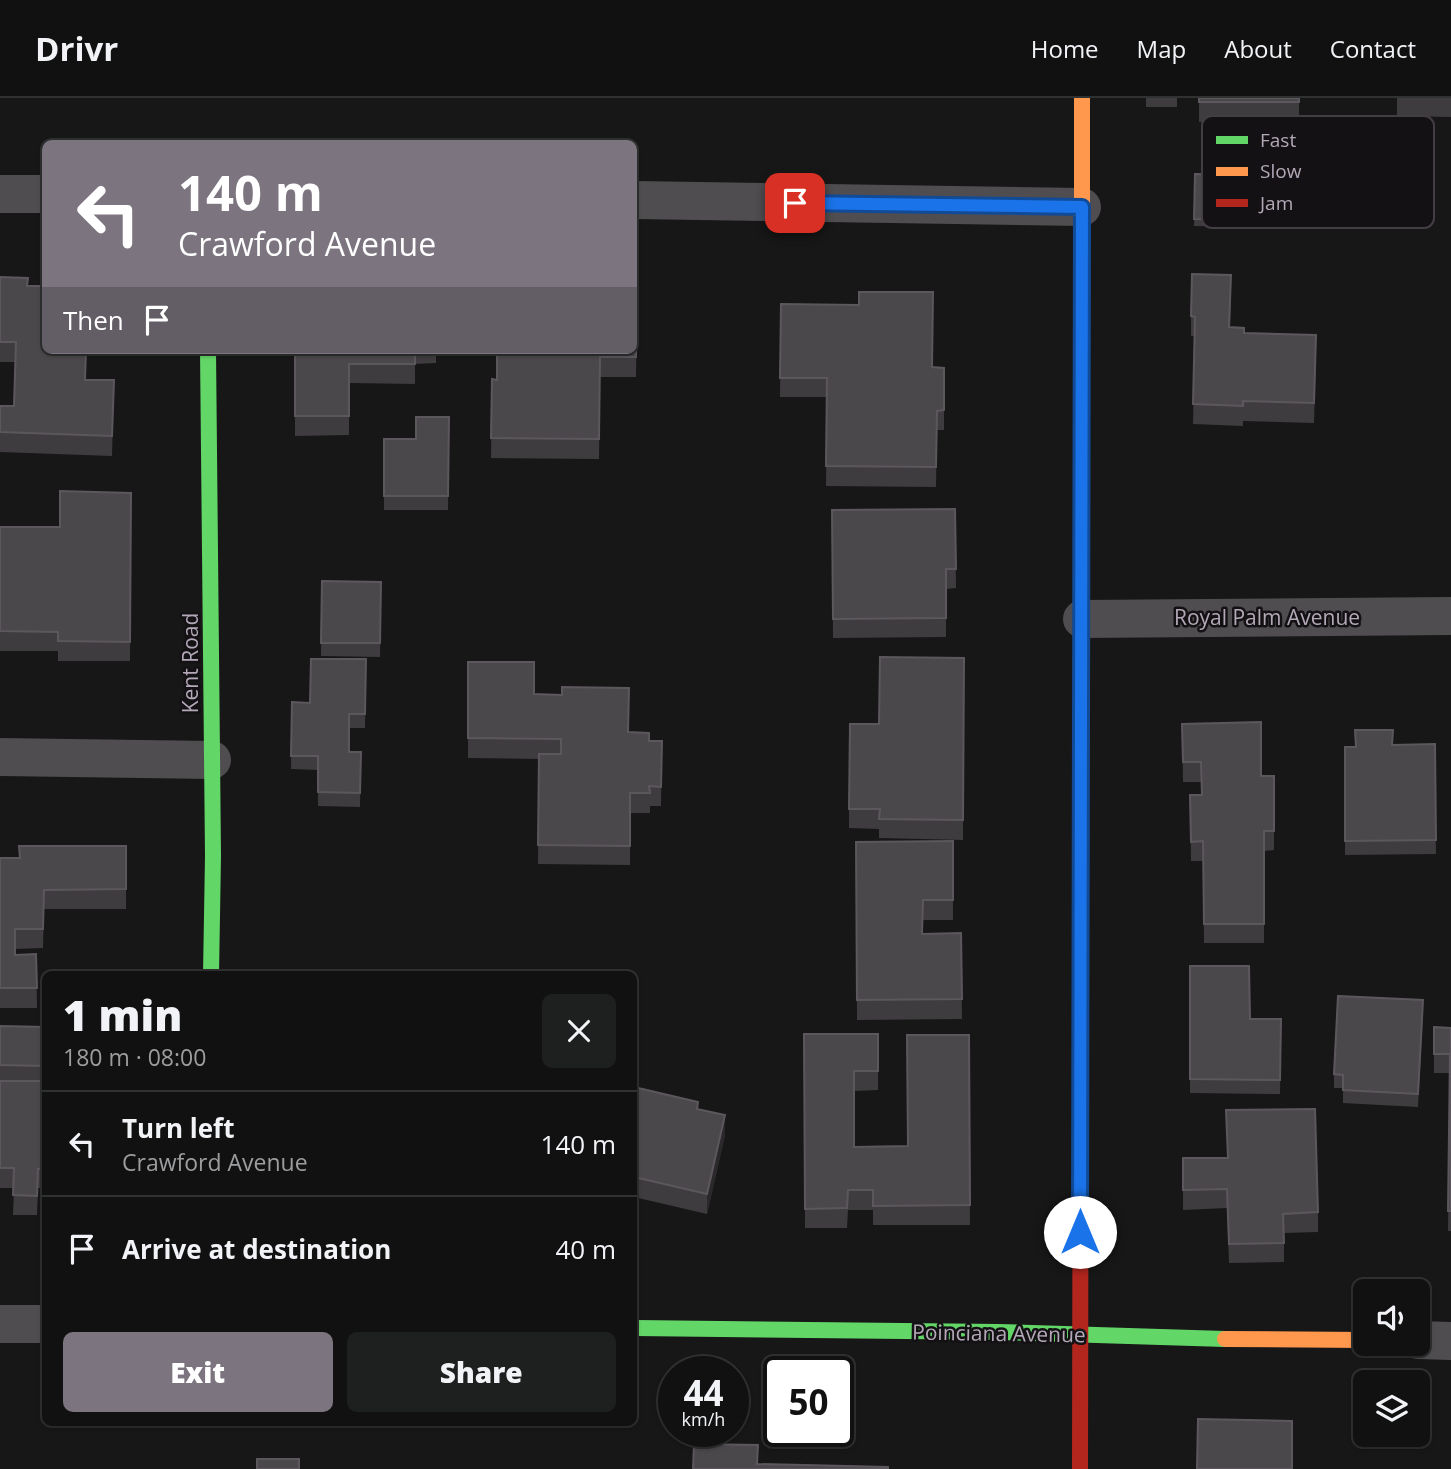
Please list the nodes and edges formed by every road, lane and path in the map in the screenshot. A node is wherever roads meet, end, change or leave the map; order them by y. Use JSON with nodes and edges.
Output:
{"nodes":[{"id":1,"x":1082,"y":98,"type":"edge"},
{"id":2,"x":0,"y":194,"type":"edge"},
{"id":3,"x":42,"y":194,"type":"edge"},
{"id":4,"x":637,"y":200,"type":"edge"},
{"id":5,"x":1082,"y":207,"type":"junction"},
{"id":6,"x":208,"y":354,"type":"edge"},
{"id":7,"x":1451,"y":616,"type":"edge"},
{"id":8,"x":1082,"y":619,"type":"junction"},
{"id":9,"x":0,"y":757,"type":"edge"},
{"id":10,"x":212,"y":760,"type":"junction"},
{"id":11,"x":211,"y":971,"type":"edge"},
{"id":12,"x":0,"y":1324,"type":"edge"},
{"id":13,"x":42,"y":1324,"type":"edge"},
{"id":14,"x":637,"y":1328,"type":"edge"},
{"id":15,"x":1080,"y":1335,"type":"junction"},
{"id":16,"x":1353,"y":1340,"type":"edge"},
{"id":17,"x":1430,"y":1340,"type":"edge"},
{"id":18,"x":1451,"y":1340,"type":"edge"},
{"id":19,"x":1080,"y":1469,"type":"edge"}],
"edges":[{"from":1,"to":5,"type":"main road"},
{"from":2,"to":3,"type":"street"},
{"from":4,"to":5,"type":"street"},
{"from":5,"to":8,"type":"main road"},
{"from":6,"to":10,"type":"main road","name":"Kent Road"},
{"from":7,"to":8,"type":"street","name":"Royal Palm Avenue"},
{"from":8,"to":15,"type":"main road"},
{"from":9,"to":10,"type":"street"},
{"from":10,"to":11,"type":"main road","name":"Kent Road"},
{"from":12,"to":13,"type":"street"},
{"from":14,"to":15,"type":"main road","name":"Poinciana Avenue"},
{"from":15,"to":16,"type":"main road","name":"Poinciana Avenue"},
{"from":15,"to":19,"type":"main road"},
{"from":17,"to":18,"type":"street"}]}
